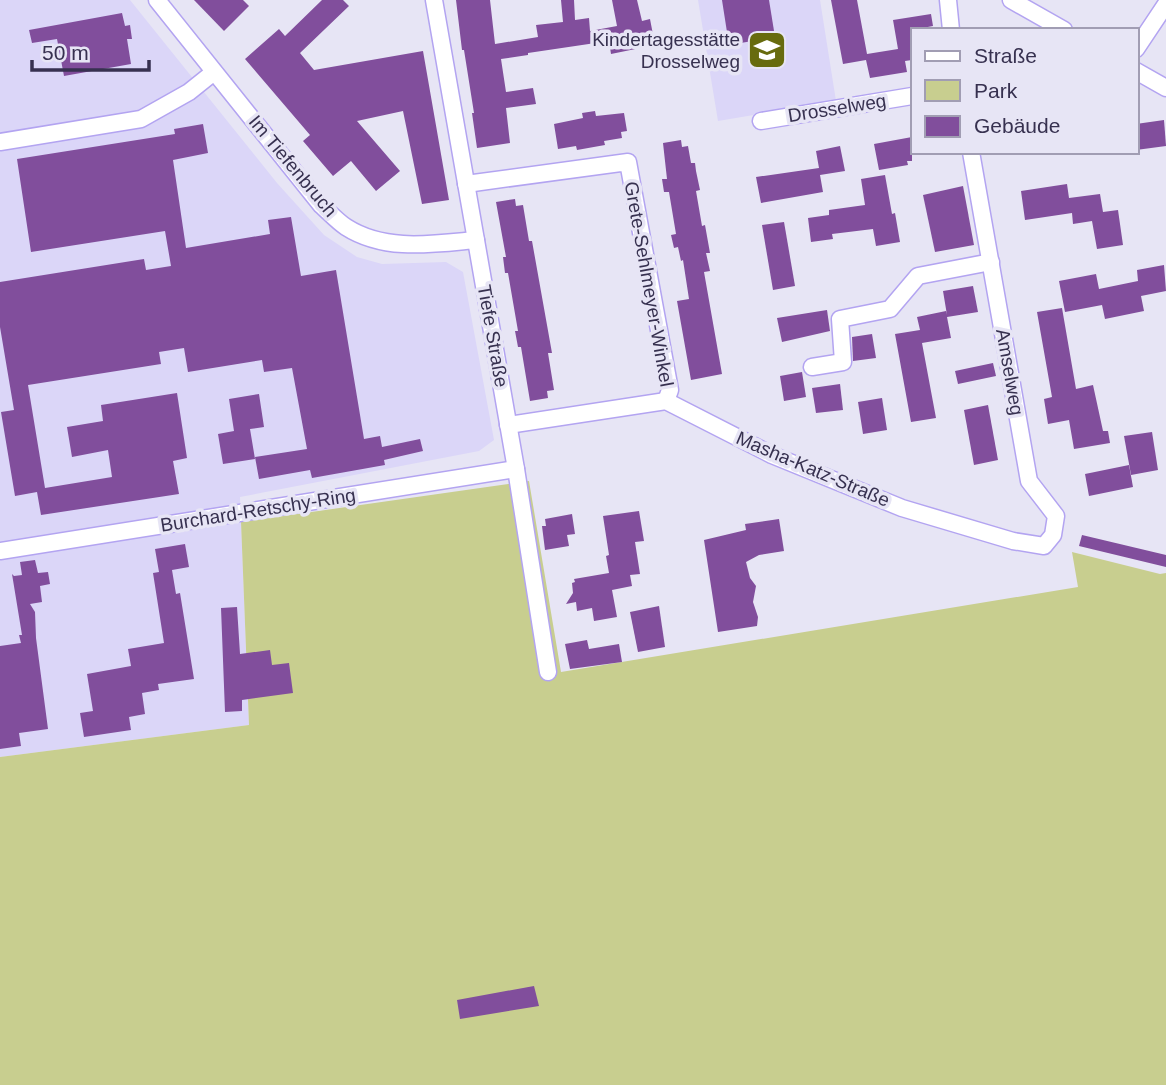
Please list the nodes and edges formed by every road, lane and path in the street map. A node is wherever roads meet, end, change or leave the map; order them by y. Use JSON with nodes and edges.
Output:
{"nodes":[{"id":1,"x":157,"y":0,"type":"edge"},
{"id":2,"x":434,"y":0,"type":"edge"},
{"id":3,"x":948,"y":0,"type":"edge"},
{"id":4,"x":1011,"y":0,"type":"edge"},
{"id":5,"x":1166,"y":4,"type":"edge"},
{"id":6,"x":951,"y":28,"type":"edge"},
{"id":7,"x":1060,"y":28,"type":"edge"},
{"id":8,"x":1138,"y":46,"type":"edge"},
{"id":9,"x":214,"y":72,"type":"junction"},
{"id":10,"x":1138,"y":72,"type":"edge"},
{"id":11,"x":1166,"y":88,"type":"edge"},
{"id":12,"x":911,"y":96,"type":"edge"},
{"id":13,"x":761,"y":121,"type":"dead end"},
{"id":14,"x":0,"y":142,"type":"edge"},
{"id":15,"x":971,"y":154,"type":"edge"},
{"id":16,"x":466,"y":184,"type":"junction"},
{"id":17,"x":476,"y":240,"type":"junction"},
{"id":18,"x":991,"y":262,"type":"junction"},
{"id":19,"x":812,"y":367,"type":"dead end"},
{"id":20,"x":666,"y":401,"type":"junction"},
{"id":21,"x":508,"y":425,"type":"junction"},
{"id":22,"x":516,"y":469,"type":"junction"},
{"id":23,"x":1029,"y":481,"type":"joint"},
{"id":24,"x":0,"y":549,"type":"edge"},
{"id":25,"x":548,"y":672,"type":"dead end"}],
"edges":[{"from":1,"to":9,"type":"street","name":"Im Tiefenbruch"},
{"from":2,"to":16,"type":"street","name":"Tiefe Straße"},
{"from":3,"to":6,"type":"street"},
{"from":4,"to":7,"type":"street"},
{"from":5,"to":8,"type":"street"},
{"from":9,"to":14,"type":"street"},
{"from":9,"to":17,"type":"street","name":"Im Tiefenbruch"},
{"from":10,"to":11,"type":"street"},
{"from":12,"to":13,"type":"street","name":"Drosselweg"},
{"from":15,"to":18,"type":"street","name":"Amselweg"},
{"from":16,"to":17,"type":"street","name":"Tiefe Straße"},
{"from":16,"to":20,"type":"street","name":"Grete-Sehlmeyer-Winkel"},
{"from":17,"to":21,"type":"street","name":"Tiefe Straße"},
{"from":18,"to":19,"type":"street"},
{"from":18,"to":23,"type":"street","name":"Amselweg"},
{"from":20,"to":21,"type":"street"},
{"from":20,"to":23,"type":"street","name":"Masha-Katz-Straße"},
{"from":21,"to":22,"type":"street","name":"Tiefe Straße"},
{"from":22,"to":24,"type":"street","name":"Burchard-Retschy-Ring"},
{"from":22,"to":25,"type":"street","name":"Tiefe Straße"}]}
